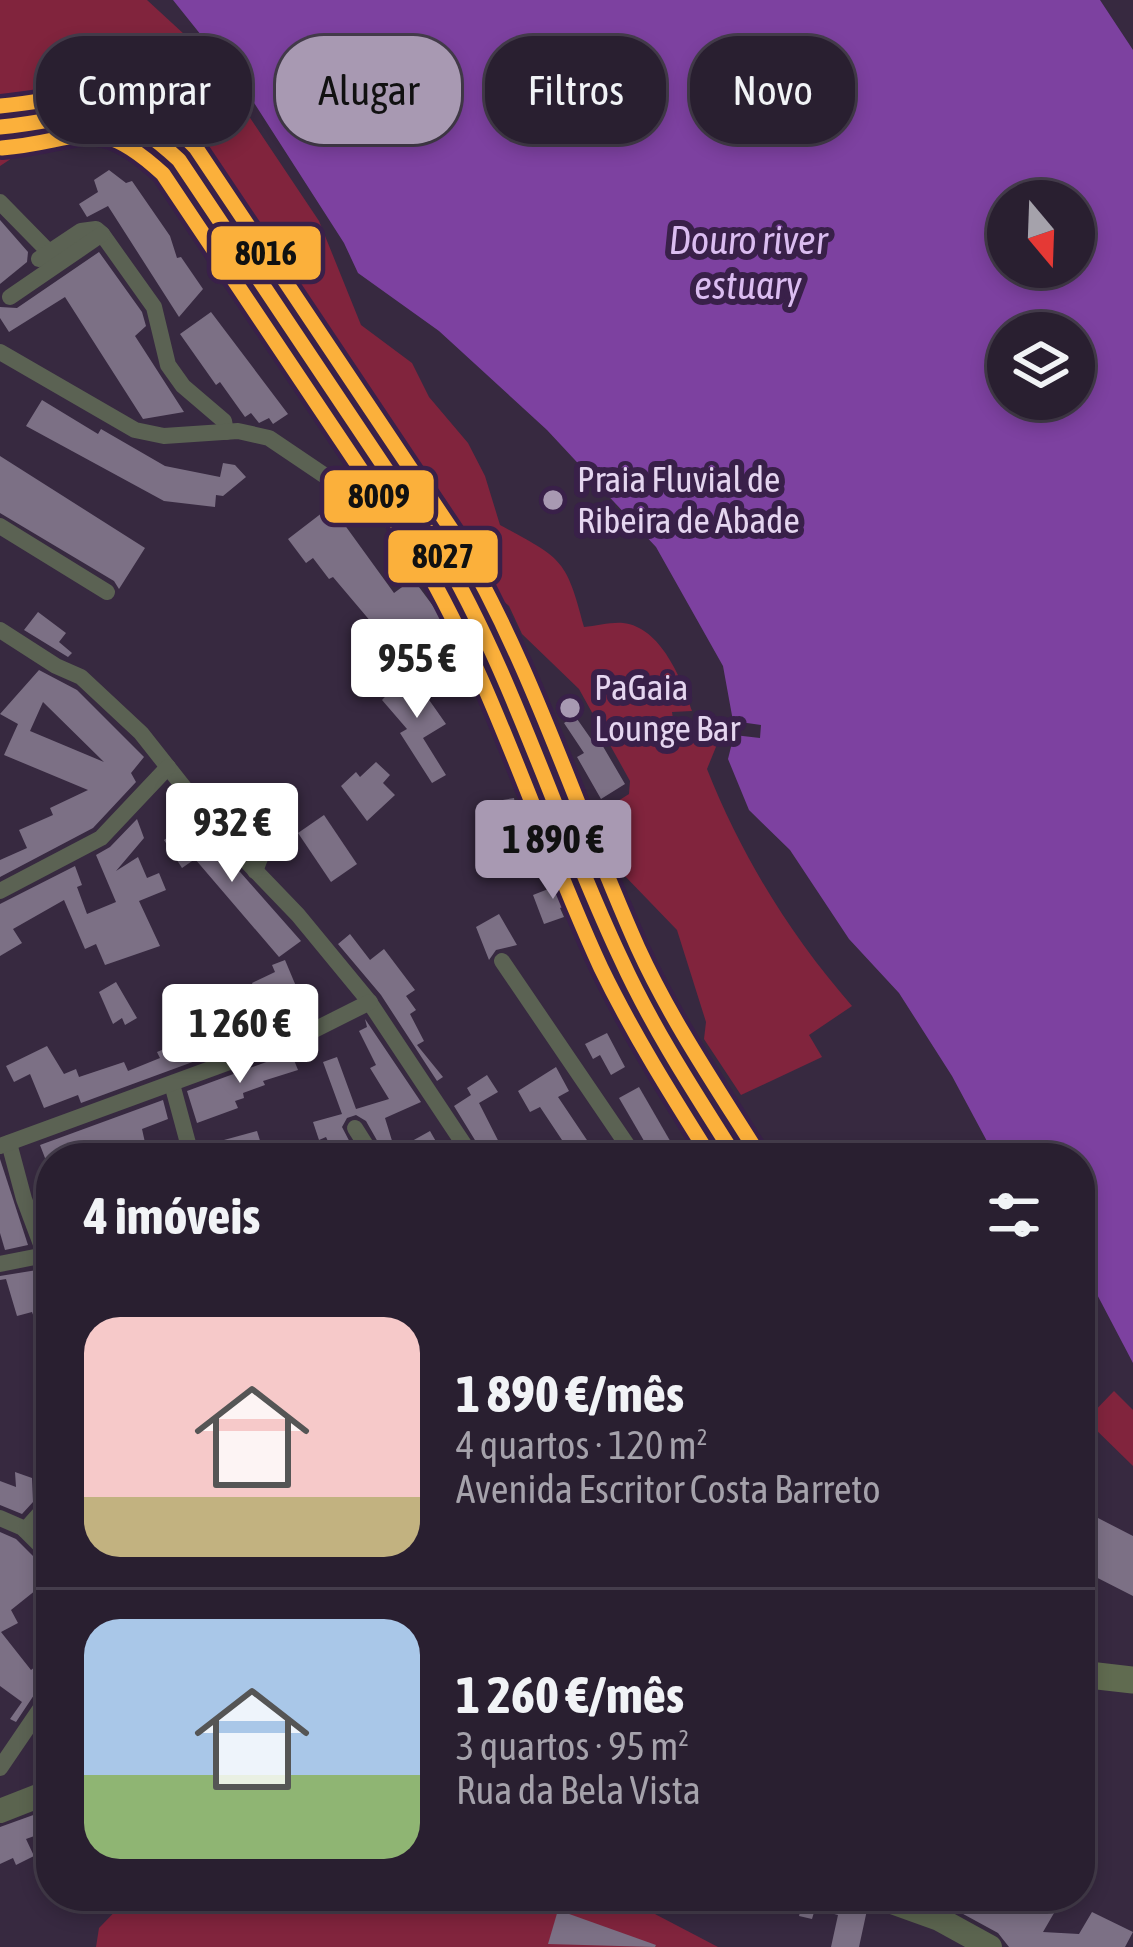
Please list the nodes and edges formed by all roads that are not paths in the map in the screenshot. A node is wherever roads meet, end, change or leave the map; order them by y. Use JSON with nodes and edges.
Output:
{"nodes":[{"id":1,"x":0,"y":127,"type":"edge"},
{"id":2,"x":0,"y":202,"type":"edge"},
{"id":3,"x":102,"y":234,"type":"junction"},
{"id":4,"x":10,"y":296,"type":"dead end"},
{"id":5,"x":0,"y":352,"type":"edge"},
{"id":6,"x":226,"y":431,"type":"junction"},
{"id":7,"x":0,"y":526,"type":"edge"},
{"id":8,"x":438,"y":547,"type":"junction"},
{"id":9,"x":107,"y":592,"type":"dead end"},
{"id":10,"x":0,"y":630,"type":"edge"},
{"id":11,"x":168,"y":767,"type":"junction"},
{"id":12,"x":281,"y":814,"type":"dead end"},
{"id":13,"x":255,"y":871,"type":"junction"},
{"id":14,"x":0,"y":891,"type":"edge"},
{"id":15,"x":502,"y":961,"type":"dead end"},
{"id":16,"x":370,"y":1002,"type":"junction"},
{"id":17,"x":172,"y":1084,"type":"junction"},
{"id":18,"x":356,"y":1128,"type":"dead end"},
{"id":19,"x":188,"y":1143,"type":"edge"},
{"id":20,"x":365,"y":1143,"type":"edge"},
{"id":21,"x":463,"y":1143,"type":"edge"},
{"id":22,"x":625,"y":1143,"type":"edge"},
{"id":23,"x":727,"y":1143,"type":"edge"},
{"id":24,"x":4,"y":1144,"type":"edge"},
{"id":25,"x":36,"y":1231,"type":"edge"},
{"id":26,"x":36,"y":1263,"type":"edge"},
{"id":27,"x":0,"y":1264,"type":"edge"},
{"id":28,"x":36,"y":1518,"type":"edge"},
{"id":29,"x":0,"y":1519,"type":"edge"},
{"id":30,"x":25,"y":1530,"type":"junction"},
{"id":31,"x":36,"y":1541,"type":"edge"},
{"id":32,"x":1095,"y":1676,"type":"edge"},
{"id":33,"x":1133,"y":1680,"type":"edge"},
{"id":34,"x":36,"y":1720,"type":"edge"},
{"id":35,"x":0,"y":1768,"type":"edge"},
{"id":36,"x":36,"y":1797,"type":"edge"},
{"id":37,"x":0,"y":1811,"type":"edge"},
{"id":38,"x":938,"y":1911,"type":"edge"},
{"id":39,"x":989,"y":1947,"type":"edge"}],
"edges":[{"from":1,"to":8,"type":"main road"},
{"from":2,"to":3,"type":"street"},
{"from":3,"to":4,"type":"street"},
{"from":3,"to":6,"type":"street"},
{"from":5,"to":6,"type":"street"},
{"from":6,"to":8,"type":"street"},
{"from":7,"to":9,"type":"street"},
{"from":8,"to":23,"type":"main road"},
{"from":10,"to":11,"type":"street"},
{"from":11,"to":13,"type":"street"},
{"from":11,"to":14,"type":"street"},
{"from":12,"to":13,"type":"street"},
{"from":13,"to":16,"type":"street"},
{"from":15,"to":22,"type":"street"},
{"from":16,"to":17,"type":"street"},
{"from":16,"to":21,"type":"street"},
{"from":17,"to":19,"type":"street"},
{"from":17,"to":24,"type":"street"},
{"from":18,"to":20,"type":"street"},
{"from":24,"to":25,"type":"street"},
{"from":26,"to":27,"type":"street"},
{"from":28,"to":30,"type":"street"},
{"from":29,"to":30,"type":"street"},
{"from":30,"to":31,"type":"street"},
{"from":32,"to":33,"type":"main road"},
{"from":34,"to":35,"type":"street"},
{"from":36,"to":37,"type":"street"},
{"from":38,"to":39,"type":"street"}]}
